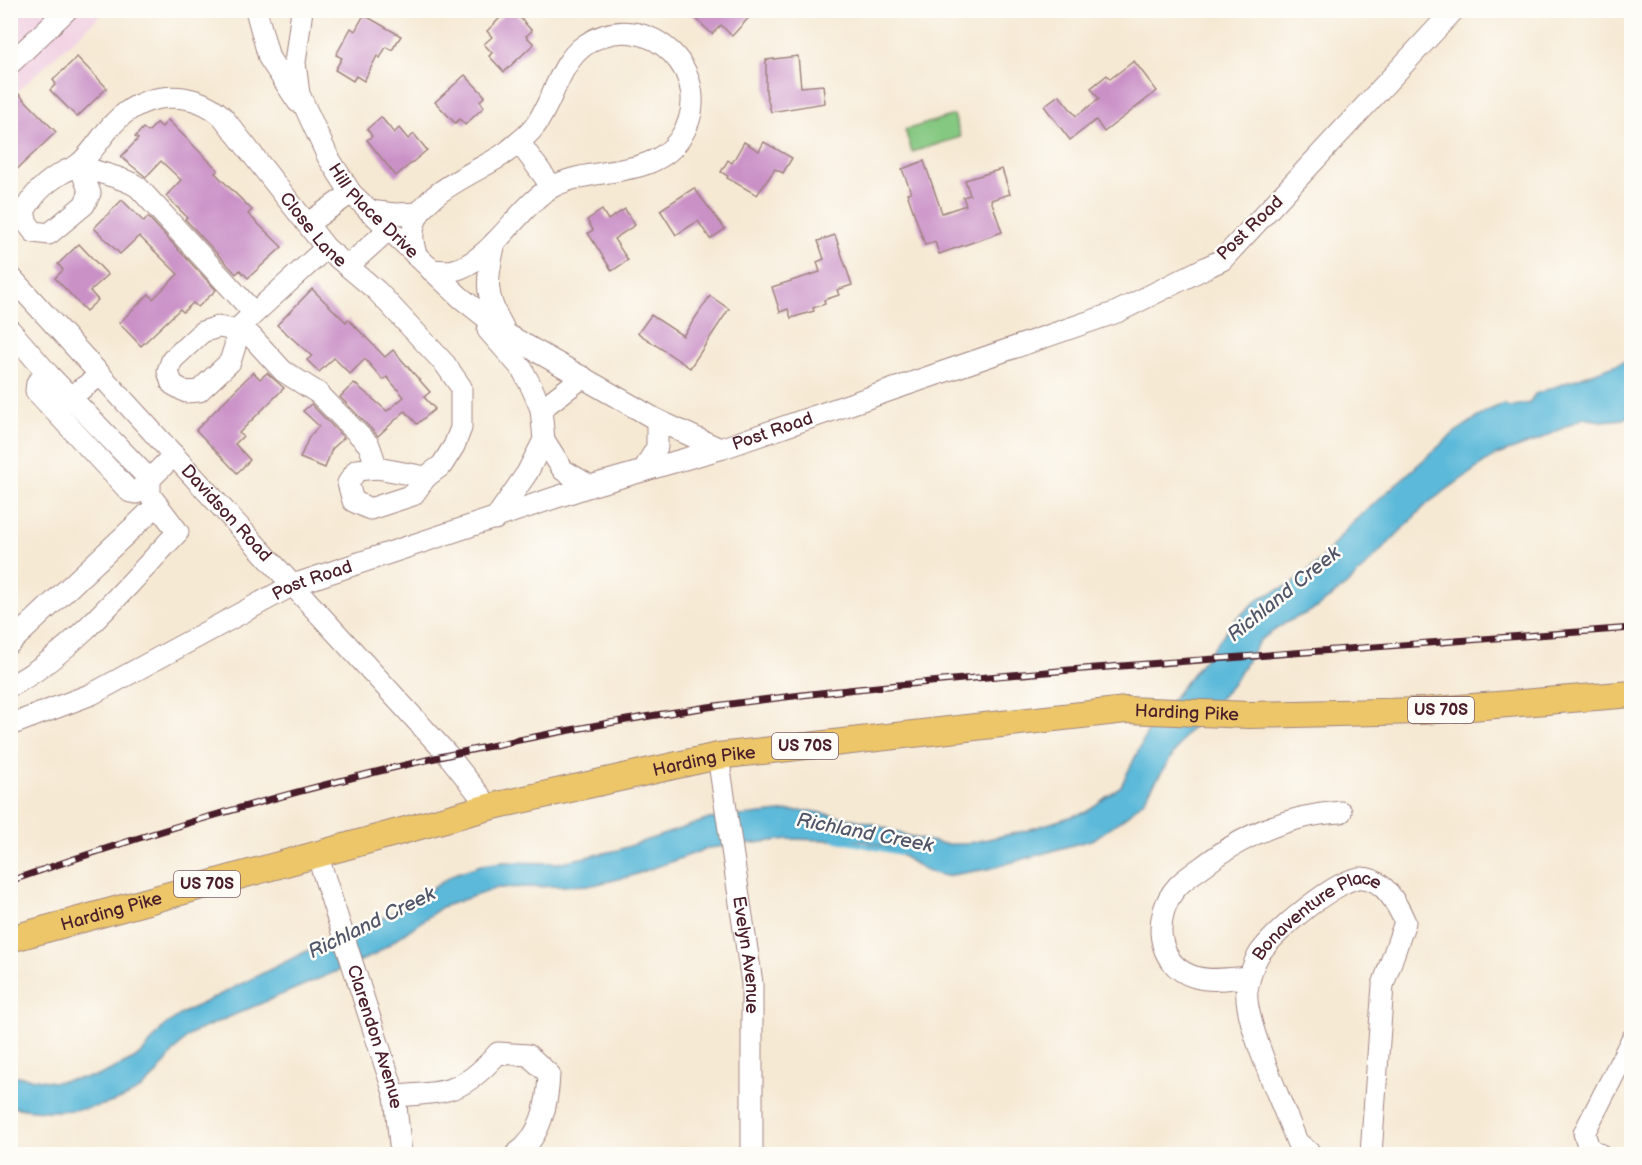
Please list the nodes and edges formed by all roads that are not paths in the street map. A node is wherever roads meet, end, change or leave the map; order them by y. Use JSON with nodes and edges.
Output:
{"nodes":[{"id":1,"x":68,"y":10,"type":"edge"},
{"id":2,"x":256,"y":10,"type":"edge"},
{"id":3,"x":302,"y":10,"type":"edge"},
{"id":4,"x":1454,"y":10,"type":"edge"},
{"id":5,"x":10,"y":64,"type":"edge"},
{"id":6,"x":305,"y":112,"type":"junction"},
{"id":7,"x":519,"y":142,"type":"junction"},
{"id":8,"x":552,"y":186,"type":"junction"},
{"id":9,"x":351,"y":193,"type":"junction"},
{"id":10,"x":369,"y":211,"type":"junction"},
{"id":11,"x":418,"y":213,"type":"junction"},
{"id":12,"x":308,"y":224,"type":"junction"},
{"id":13,"x":388,"y":230,"type":"junction"},
{"id":14,"x":495,"y":242,"type":"junction"},
{"id":15,"x":326,"y":248,"type":"junction"},
{"id":16,"x":424,"y":263,"type":"junction"},
{"id":17,"x":348,"y":266,"type":"junction"},
{"id":18,"x":13,"y":284,"type":"edge"},
{"id":19,"x":459,"y":297,"type":"junction"},
{"id":20,"x":254,"y":313,"type":"junction"},
{"id":21,"x":508,"y":335,"type":"junction"},
{"id":22,"x":14,"y":341,"type":"edge"},
{"id":23,"x":49,"y":375,"type":"junction"},
{"id":24,"x":101,"y":375,"type":"junction"},
{"id":25,"x":583,"y":377,"type":"junction"},
{"id":26,"x":70,"y":397,"type":"junction"},
{"id":27,"x":541,"y":409,"type":"junction"},
{"id":28,"x":657,"y":420,"type":"junction"},
{"id":29,"x":544,"y":441,"type":"junction"},
{"id":30,"x":720,"y":449,"type":"junction"},
{"id":31,"x":174,"y":454,"type":"junction"},
{"id":32,"x":377,"y":468,"type":"junction"},
{"id":33,"x":643,"y":471,"type":"junction"},
{"id":34,"x":426,"y":477,"type":"junction"},
{"id":35,"x":150,"y":480,"type":"junction"},
{"id":36,"x":590,"y":486,"type":"junction"},
{"id":37,"x":157,"y":505,"type":"junction"},
{"id":38,"x":495,"y":519,"type":"junction"},
{"id":39,"x":293,"y":585,"type":"junction"},
{"id":40,"x":10,"y":643,"type":"edge"},
{"id":41,"x":10,"y":686,"type":"edge"},
{"id":42,"x":1632,"y":694,"type":"edge"},
{"id":43,"x":10,"y":725,"type":"edge"},
{"id":44,"x":718,"y":756,"type":"junction"},
{"id":45,"x":489,"y":807,"type":"junction"},
{"id":46,"x":1341,"y":812,"type":"dead end"},
{"id":47,"x":317,"y":854,"type":"junction"},
{"id":48,"x":10,"y":939,"type":"edge"},
{"id":49,"x":1250,"y":977,"type":"junction"},
{"id":50,"x":1632,"y":1039,"type":"edge"},
{"id":51,"x":395,"y":1096,"type":"junction"},
{"id":52,"x":401,"y":1155,"type":"edge"},
{"id":53,"x":516,"y":1155,"type":"edge"},
{"id":54,"x":752,"y":1155,"type":"edge"},
{"id":55,"x":1311,"y":1155,"type":"edge"},
{"id":56,"x":1371,"y":1155,"type":"edge"},
{"id":57,"x":1599,"y":1155,"type":"edge"}],
"edges":[{"from":1,"to":5,"type":"street"},
{"from":2,"to":6,"type":"street","name":"Hill Place Drive"},
{"from":3,"to":6,"type":"street","name":"Hill Place Drive"},
{"from":4,"to":30,"type":"street","name":"Post Road"},
{"from":6,"to":9,"type":"street","name":"Hill Place Drive"},
{"from":7,"to":8,"type":"street"},
{"from":7,"to":8,"type":"street"},
{"from":7,"to":11,"type":"street"},
{"from":8,"to":14,"type":"street"},
{"from":9,"to":10,"type":"street","name":"Hill Place Drive"},
{"from":9,"to":12,"type":"street"},
{"from":10,"to":11,"type":"street"},
{"from":10,"to":13,"type":"street","name":"Hill Place Drive"},
{"from":11,"to":16,"type":"street"},
{"from":12,"to":15,"type":"street","name":"Close Lane"},
{"from":12,"to":20,"type":"street","name":"Close Lane"},
{"from":13,"to":16,"type":"street","name":"Hill Place Drive"},
{"from":13,"to":17,"type":"street"},
{"from":14,"to":16,"type":"street"},
{"from":14,"to":21,"type":"street"},
{"from":15,"to":17,"type":"street","name":"Close Lane"},
{"from":15,"to":20,"type":"street"},
{"from":16,"to":19,"type":"street","name":"Hill Place Drive"},
{"from":17,"to":34,"type":"street","name":"Close Lane"},
{"from":18,"to":24,"type":"street","name":"Davidson Road"},
{"from":19,"to":21,"type":"street","name":"Hill Place Drive"},
{"from":19,"to":27,"type":"street","name":"Hill Place Drive"},
{"from":20,"to":32,"type":"street"},
{"from":21,"to":25,"type":"street","name":"Hill Place Drive"},
{"from":22,"to":23,"type":"street"},
{"from":23,"to":26,"type":"street"},
{"from":23,"to":35,"type":"street"},
{"from":24,"to":26,"type":"street"},
{"from":24,"to":31,"type":"street","name":"Davidson Road"},
{"from":25,"to":27,"type":"street"},
{"from":25,"to":28,"type":"street","name":"Hill Place Drive"},
{"from":26,"to":35,"type":"street"},
{"from":27,"to":29,"type":"street","name":"Hill Place Drive"},
{"from":28,"to":30,"type":"street","name":"Hill Place Drive"},
{"from":28,"to":33,"type":"street"},
{"from":29,"to":36,"type":"street","name":"Hill Place Drive"},
{"from":29,"to":38,"type":"street"},
{"from":30,"to":33,"type":"street","name":"Post Road"},
{"from":31,"to":35,"type":"street"},
{"from":31,"to":39,"type":"street","name":"Davidson Road"},
{"from":32,"to":34,"type":"street"},
{"from":32,"to":34,"type":"street","name":"Close Lane"},
{"from":33,"to":36,"type":"street","name":"Post Road"},
{"from":35,"to":37,"type":"street"},
{"from":36,"to":38,"type":"street","name":"Post Road"},
{"from":37,"to":40,"type":"street"},
{"from":37,"to":41,"type":"street"},
{"from":38,"to":39,"type":"street","name":"Post Road"},
{"from":39,"to":43,"type":"street","name":"Post Road"},
{"from":39,"to":45,"type":"street","name":"Davidson Road"},
{"from":42,"to":44,"type":"main road","name":"Harding Pike","number":"US 70S"},
{"from":44,"to":45,"type":"main road","name":"Harding Pike","number":"US 70S"},
{"from":44,"to":54,"type":"street","name":"Evelyn Avenue"},
{"from":45,"to":47,"type":"main road","name":"Harding Pike","number":"US 70S"},
{"from":46,"to":49,"type":"street"},
{"from":47,"to":48,"type":"main road","name":"Harding Pike","number":"US 70S"},
{"from":47,"to":51,"type":"street","name":"Clarendon Avenue"},
{"from":49,"to":55,"type":"street","name":"Bonaventure Place"},
{"from":49,"to":56,"type":"street","name":"Bonaventure Place"},
{"from":50,"to":57,"type":"street"},
{"from":51,"to":52,"type":"street","name":"Clarendon Avenue"},
{"from":51,"to":53,"type":"street"}]}
